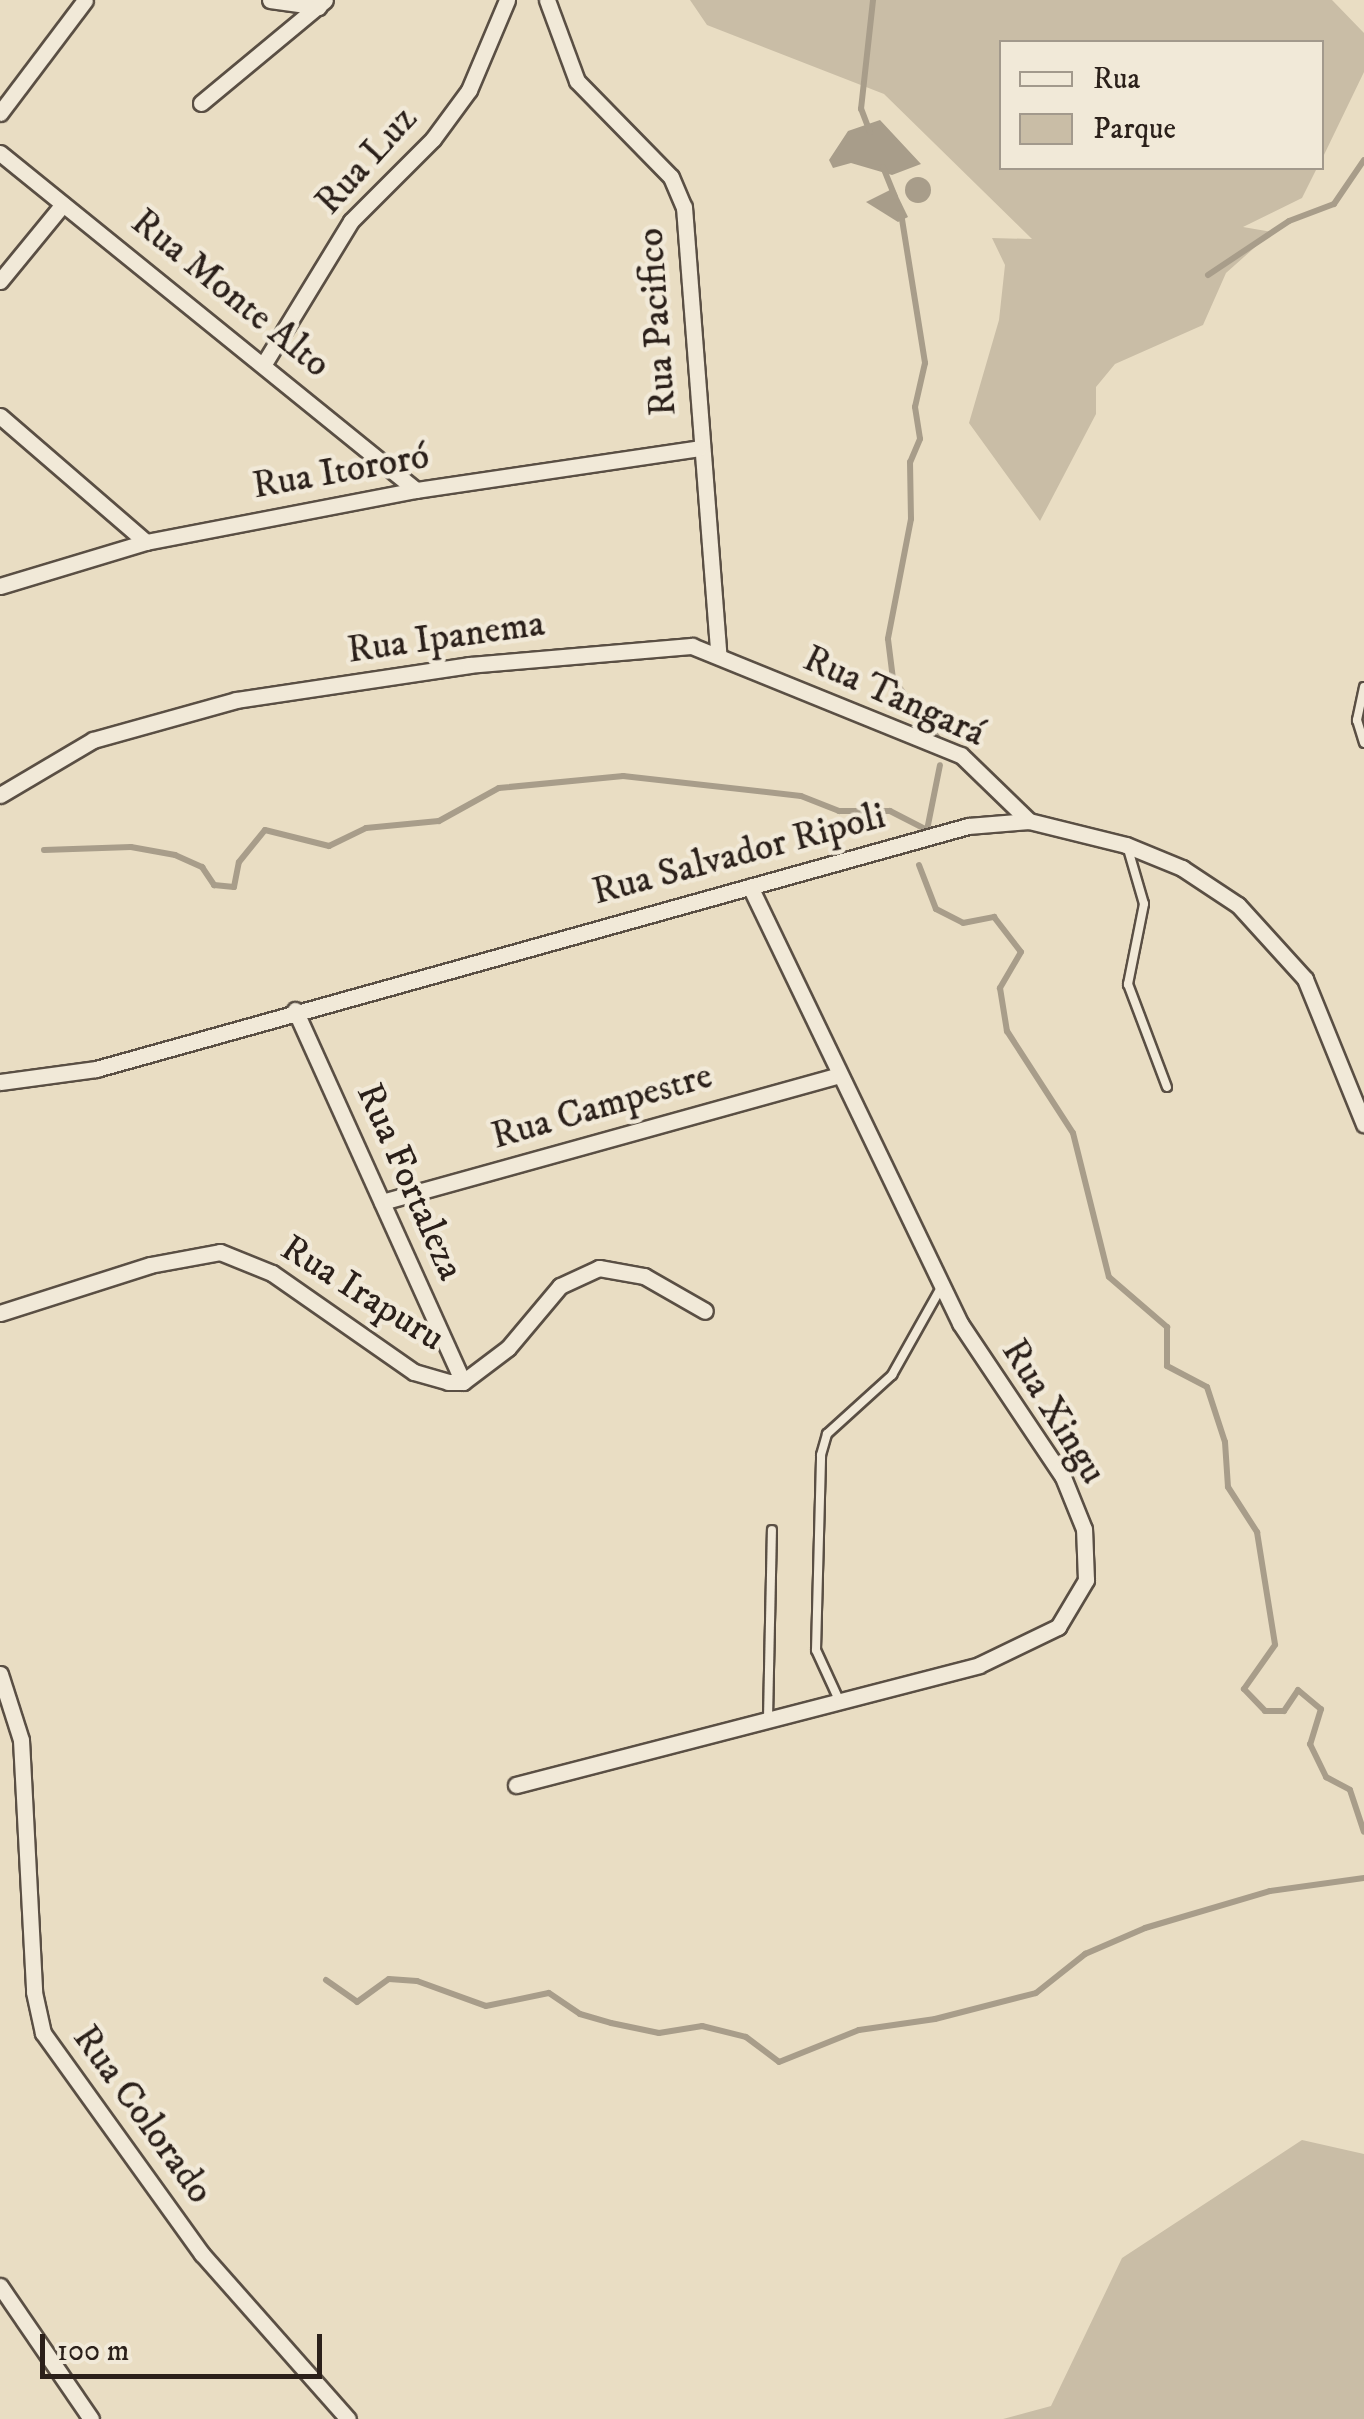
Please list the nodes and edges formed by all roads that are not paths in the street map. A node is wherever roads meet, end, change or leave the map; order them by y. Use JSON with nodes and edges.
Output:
{"nodes":[{"id":1,"x":85,"y":0,"type":"edge"},
{"id":2,"x":270,"y":0,"type":"edge"},
{"id":3,"x":507,"y":0,"type":"edge"},
{"id":4,"x":547,"y":0,"type":"edge"},
{"id":5,"x":322,"y":4,"type":"edge"},
{"id":6,"x":201,"y":104,"type":"dead end"},
{"id":7,"x":0,"y":113,"type":"edge"},
{"id":8,"x":0,"y":153,"type":"edge"},
{"id":9,"x":63,"y":204,"type":"junction"},
{"id":10,"x":0,"y":281,"type":"edge"},
{"id":11,"x":265,"y":362,"type":"junction"},
{"id":12,"x":0,"y":416,"type":"edge"},
{"id":13,"x":699,"y":448,"type":"junction"},
{"id":14,"x":416,"y":490,"type":"junction"},
{"id":15,"x":146,"y":542,"type":"junction"},
{"id":16,"x":0,"y":586,"type":"edge"},
{"id":17,"x":718,"y":652,"type":"junction"},
{"id":18,"x":1364,"y":687,"type":"edge"},
{"id":19,"x":1364,"y":742,"type":"edge"},
{"id":20,"x":0,"y":795,"type":"edge"},
{"id":21,"x":1028,"y":821,"type":"junction"},
{"id":22,"x":1126,"y":844,"type":"junction"},
{"id":23,"x":750,"y":887,"type":"junction"},
{"id":24,"x":295,"y":1010,"type":"junction"},
{"id":25,"x":839,"y":1074,"type":"junction"},
{"id":26,"x":0,"y":1082,"type":"edge"},
{"id":27,"x":1167,"y":1086,"type":"dead end"},
{"id":28,"x":1364,"y":1124,"type":"edge"},
{"id":29,"x":382,"y":1202,"type":"junction"},
{"id":30,"x":943,"y":1282,"type":"junction"},
{"id":31,"x":705,"y":1311,"type":"dead end"},
{"id":32,"x":0,"y":1313,"type":"edge"},
{"id":33,"x":463,"y":1382,"type":"junction"},
{"id":34,"x":772,"y":1530,"type":"dead end"},
{"id":35,"x":0,"y":1674,"type":"edge"},
{"id":36,"x":840,"y":1700,"type":"junction"},
{"id":37,"x":768,"y":1718,"type":"junction"},
{"id":38,"x":516,"y":1785,"type":"dead end"},
{"id":39,"x":0,"y":2286,"type":"edge"},
{"id":40,"x":91,"y":2419,"type":"edge"},
{"id":41,"x":348,"y":2419,"type":"edge"}],
"edges":[{"from":1,"to":7,"type":"street"},
{"from":2,"to":5,"type":"street"},
{"from":3,"to":11,"type":"street","name":"Rua Luz"},
{"from":4,"to":13,"type":"street","name":"Rua Pacifico"},
{"from":5,"to":6,"type":"street"},
{"from":8,"to":9,"type":"street","name":"Rua Monte Alto"},
{"from":9,"to":10,"type":"street"},
{"from":9,"to":11,"type":"street","name":"Rua Monte Alto"},
{"from":11,"to":14,"type":"street","name":"Rua Monte Alto"},
{"from":12,"to":15,"type":"street"},
{"from":13,"to":14,"type":"street","name":"Rua Itororó"},
{"from":13,"to":17,"type":"street"},
{"from":14,"to":15,"type":"street","name":"Rua Itororó"},
{"from":15,"to":16,"type":"street","name":"Rua Itororó"},
{"from":17,"to":20,"type":"street","name":"Rua Ipanema"},
{"from":17,"to":21,"type":"street","name":"Rua Tangará"},
{"from":18,"to":19,"type":"lane"},
{"from":21,"to":22,"type":"street","name":"Rua Salvador Ripoli"},
{"from":21,"to":23,"type":"street","name":"Rua Salvador Ripoli"},
{"from":22,"to":27,"type":"lane"},
{"from":22,"to":28,"type":"street","name":"Rua Salvador Ripoli"},
{"from":23,"to":24,"type":"street","name":"Rua Salvador Ripoli"},
{"from":23,"to":25,"type":"street","name":"Rua Xingu"},
{"from":24,"to":26,"type":"street","name":"Rua Salvador Ripoli"},
{"from":24,"to":29,"type":"street","name":"Rua Fortaleza"},
{"from":25,"to":29,"type":"street","name":"Rua Campestre"},
{"from":25,"to":30,"type":"street","name":"Rua Xingu"},
{"from":29,"to":33,"type":"street","name":"Rua Fortaleza"},
{"from":30,"to":36,"type":"lane"},
{"from":30,"to":36,"type":"street","name":"Rua Xingu"},
{"from":31,"to":33,"type":"street","name":"Rua Irapuru"},
{"from":32,"to":33,"type":"street","name":"Rua Irapuru"},
{"from":34,"to":37,"type":"lane"},
{"from":35,"to":41,"type":"street","name":"Rua Colorado"},
{"from":36,"to":37,"type":"street","name":"Rua Xingu"},
{"from":37,"to":38,"type":"street","name":"Rua Xingu"},
{"from":39,"to":40,"type":"street"}]}
